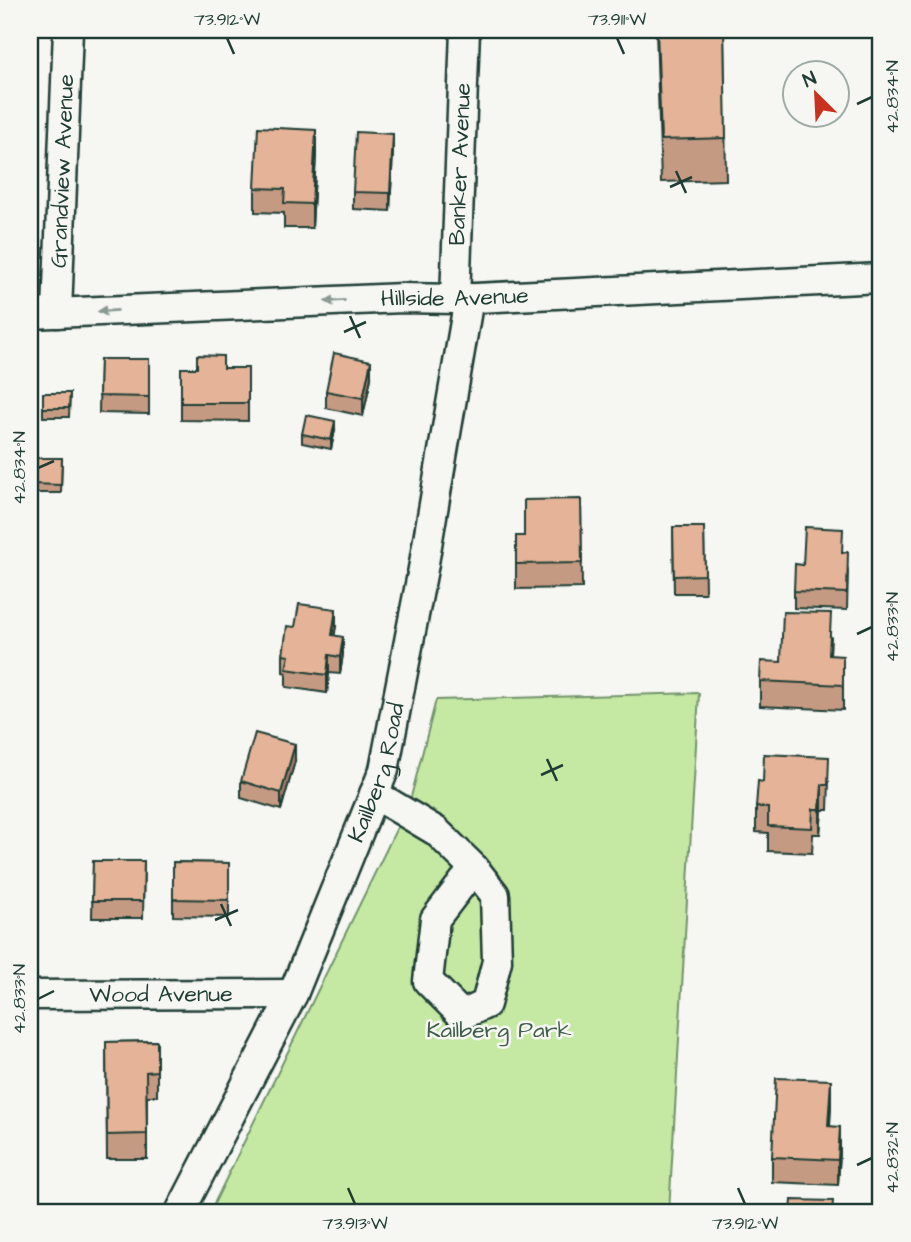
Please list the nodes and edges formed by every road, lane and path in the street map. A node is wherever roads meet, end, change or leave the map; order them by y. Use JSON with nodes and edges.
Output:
{"nodes":[{"id":1,"x":68,"y":30,"type":"edge"},
{"id":2,"x":465,"y":30,"type":"edge"},
{"id":3,"x":881,"y":278,"type":"edge"},
{"id":4,"x":462,"y":298,"type":"junction"},
{"id":5,"x":43,"y":314,"type":"edge"},
{"id":6,"x":374,"y":794,"type":"junction"},
{"id":7,"x":474,"y":868,"type":"dead end"},
{"id":8,"x":293,"y":994,"type":"junction"},
{"id":9,"x":30,"y":995,"type":"edge"},
{"id":10,"x":180,"y":1212,"type":"edge"}],
"edges":[{"from":1,"to":5,"type":"street","name":"Grandview Avenue"},
{"from":2,"to":4,"type":"street","name":"Banker Avenue"},
{"from":3,"to":4,"type":"street","name":"Hillside Avenue"},
{"from":4,"to":5,"type":"street","name":"Hillside Avenue","one_way":true},
{"from":4,"to":6,"type":"street","name":"Kailberg Road"},
{"from":6,"to":7,"type":"street"},
{"from":6,"to":8,"type":"street","name":"Kailberg Road"},
{"from":8,"to":9,"type":"street","name":"Wood Avenue"},
{"from":8,"to":10,"type":"street","name":"Kailberg Road"}]}
